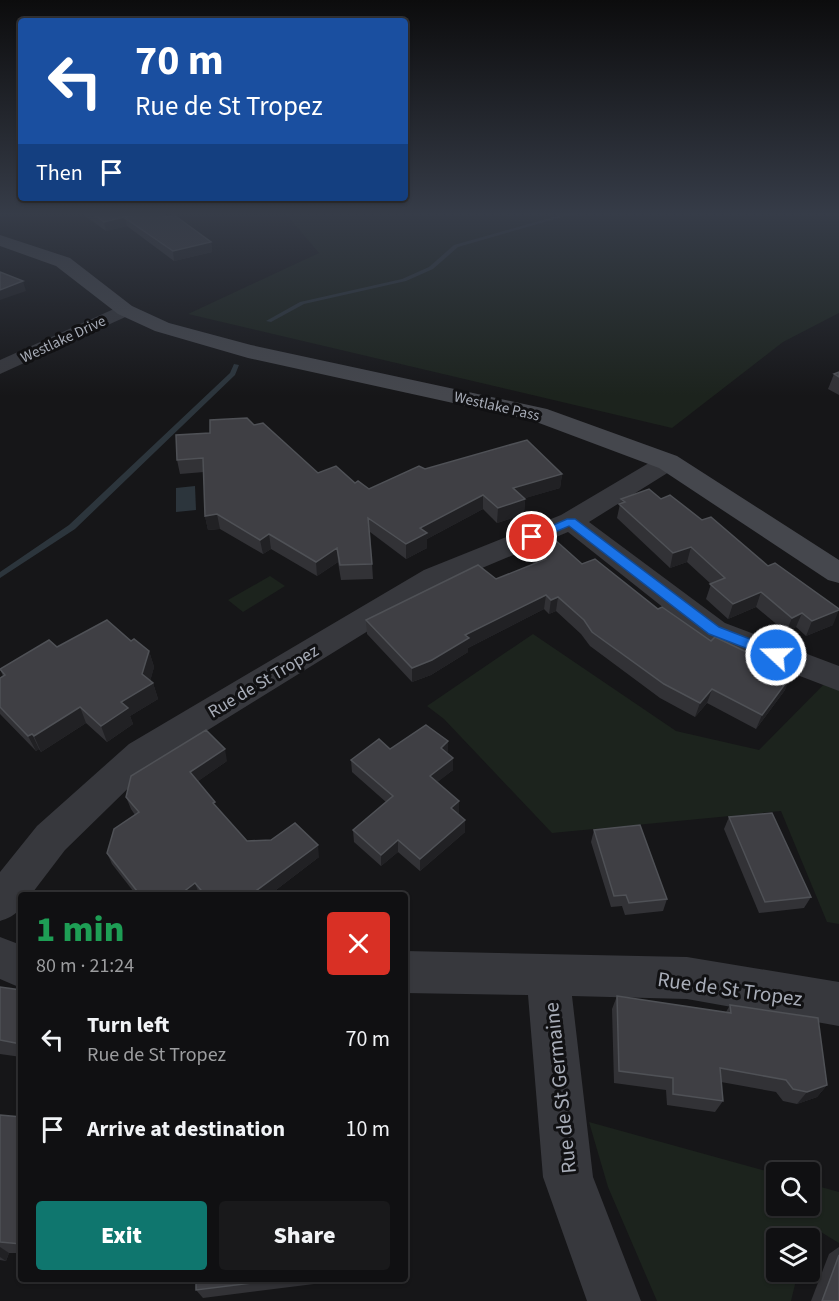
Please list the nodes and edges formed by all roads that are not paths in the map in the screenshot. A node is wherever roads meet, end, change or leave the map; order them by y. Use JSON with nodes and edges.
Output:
{"nodes":[{"id":1,"x":78,"y":274,"type":"edge"},
{"id":2,"x":125,"y":310,"type":"junction"},
{"id":3,"x":0,"y":368,"type":"edge"},
{"id":4,"x":668,"y":462,"type":"junction"},
{"id":5,"x":571,"y":521,"type":"junction"},
{"id":6,"x":839,"y":573,"type":"edge"},
{"id":7,"x":839,"y":679,"type":"edge"},
{"id":8,"x":0,"y":903,"type":"edge"},
{"id":9,"x":0,"y":957,"type":"edge"},
{"id":10,"x":18,"y":966,"type":"edge"},
{"id":11,"x":408,"y":972,"type":"edge"},
{"id":12,"x":548,"y":975,"type":"junction"},
{"id":13,"x":839,"y":1004,"type":"edge"},
{"id":14,"x":614,"y":1301,"type":"edge"}],
"edges":[{"from":1,"to":2,"type":"street","name":"Westlake Drive"},
{"from":2,"to":3,"type":"street","name":"Westlake Drive"},
{"from":2,"to":4,"type":"street","name":"Westlake Pass"},
{"from":4,"to":5,"type":"street","name":"Rue de St Tropez"},
{"from":4,"to":6,"type":"street","name":"Westlake Pass"},
{"from":5,"to":7,"type":"street"},
{"from":5,"to":8,"type":"street","name":"Rue de St Tropez"},
{"from":9,"to":10,"type":"street"},
{"from":11,"to":12,"type":"street","name":"Rue de St Tropez"},
{"from":12,"to":13,"type":"street","name":"Rue de St Tropez"},
{"from":12,"to":14,"type":"street","name":"Rue de St Germaine"}]}
